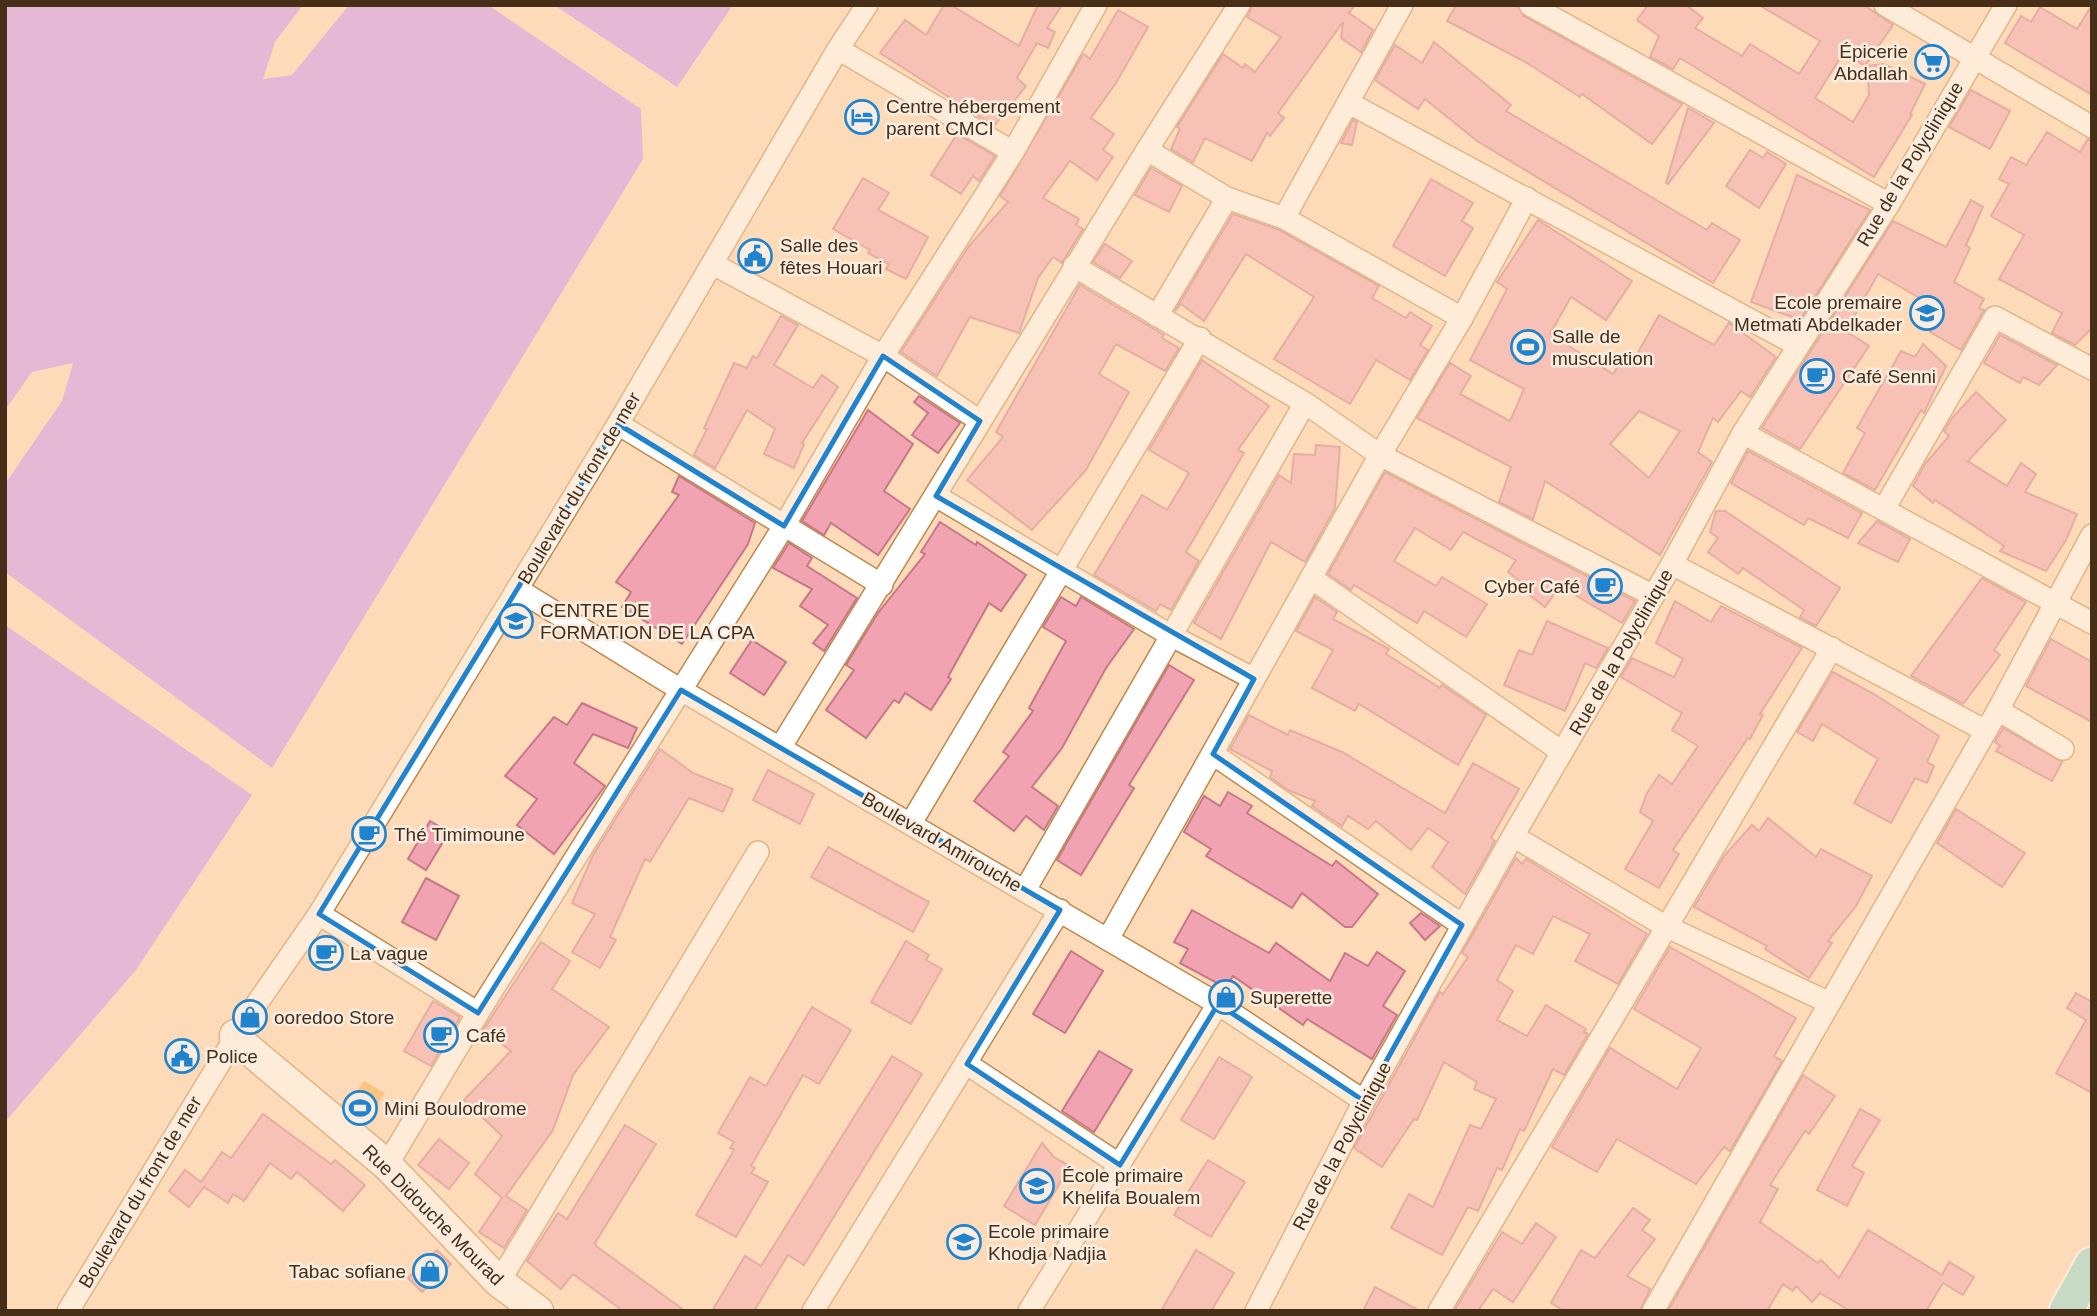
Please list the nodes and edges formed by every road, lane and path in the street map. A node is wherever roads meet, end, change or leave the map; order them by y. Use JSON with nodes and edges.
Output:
{"nodes":[{"id":1,"x":867,"y":5,"type":"edge"},
{"id":2,"x":1096,"y":5,"type":"edge"},
{"id":3,"x":1402,"y":5,"type":"edge"},
{"id":4,"x":1530,"y":5,"type":"edge"},
{"id":5,"x":1885,"y":5,"type":"edge"},
{"id":6,"x":2006,"y":5,"type":"edge"},
{"id":7,"x":1232,"y":8,"type":"edge"},
{"id":8,"x":838,"y":49,"type":"junction"},
{"id":9,"x":1972,"y":59,"type":"junction"},
{"id":10,"x":1349,"y":103,"type":"junction"},
{"id":11,"x":2092,"y":127,"type":"edge"},
{"id":12,"x":1147,"y":150,"type":"junction"},
{"id":13,"x":1013,"y":152,"type":"junction"},
{"id":14,"x":1227,"y":198,"type":"junction"},
{"id":15,"x":1527,"y":198,"type":"junction"},
{"id":16,"x":1889,"y":204,"type":"junction"},
{"id":17,"x":1284,"y":218,"type":"junction"},
{"id":18,"x":713,"y":264,"type":"junction"},
{"id":19,"x":1074,"y":266,"type":"junction"},
{"id":20,"x":1157,"y":316,"type":"junction"},
{"id":21,"x":1462,"y":318,"type":"junction"},
{"id":22,"x":1199,"y":338,"type":"junction"},
{"id":23,"x":1797,"y":345,"type":"junction"},
{"id":24,"x":883,"y":356,"type":"junction"},
{"id":25,"x":2092,"y":369,"type":"edge"},
{"id":26,"x":1305,"y":403,"type":"junction"},
{"id":27,"x":980,"y":421,"type":"junction"},
{"id":28,"x":618,"y":424,"type":"junction"},
{"id":29,"x":1743,"y":433,"type":"junction"},
{"id":30,"x":1380,"y":454,"type":"junction"},
{"id":31,"x":936,"y":496,"type":"junction"},
{"id":32,"x":1884,"y":509,"type":"junction"},
{"id":33,"x":784,"y":526,"type":"junction"},
{"id":34,"x":2092,"y":535,"type":"edge"},
{"id":35,"x":1672,"y":564,"type":"junction"},
{"id":36,"x":1059,"y":570,"type":"junction"},
{"id":37,"x":1311,"y":578,"type":"junction"},
{"id":38,"x":882,"y":585,"type":"junction"},
{"id":39,"x":517,"y":589,"type":"junction"},
{"id":40,"x":1652,"y":595,"type":"junction"},
{"id":41,"x":2056,"y":602,"type":"junction"},
{"id":42,"x":2092,"y":623,"type":"edge"},
{"id":43,"x":1170,"y":635,"type":"junction"},
{"id":44,"x":1832,"y":648,"type":"junction"},
{"id":45,"x":1254,"y":679,"type":"junction"},
{"id":46,"x":681,"y":690,"type":"junction"},
{"id":47,"x":1998,"y":710,"type":"junction"},
{"id":48,"x":1986,"y":731,"type":"junction"},
{"id":49,"x":780,"y":748,"type":"junction"},
{"id":50,"x":2063,"y":749,"type":"dead end"},
{"id":51,"x":1562,"y":752,"type":"junction"},
{"id":52,"x":1213,"y":754,"type":"junction"},
{"id":53,"x":911,"y":823,"type":"junction"},
{"id":54,"x":1513,"y":836,"type":"junction"},
{"id":55,"x":758,"y":852,"type":"dead end"},
{"id":56,"x":1025,"y":890,"type":"junction"},
{"id":57,"x":1059,"y":910,"type":"junction"},
{"id":58,"x":319,"y":914,"type":"junction"},
{"id":59,"x":1462,"y":925,"type":"junction"},
{"id":60,"x":1665,"y":926,"type":"junction"},
{"id":61,"x":1108,"y":939,"type":"junction"},
{"id":62,"x":1830,"y":1003,"type":"junction"},
{"id":63,"x":1218,"y":1004,"type":"junction"},
{"id":64,"x":478,"y":1013,"type":"junction"},
{"id":65,"x":235,"y":1036,"type":"junction"},
{"id":66,"x":967,"y":1064,"type":"junction"},
{"id":67,"x":1364,"y":1101,"type":"junction"},
{"id":68,"x":387,"y":1165,"type":"junction"},
{"id":69,"x":1120,"y":1165,"type":"junction"},
{"id":70,"x":2092,"y":1264,"type":"edge"},
{"id":71,"x":499,"y":1282,"type":"junction"},
{"id":72,"x":68,"y":1311,"type":"edge"},
{"id":73,"x":538,"y":1311,"type":"edge"},
{"id":74,"x":813,"y":1311,"type":"edge"},
{"id":75,"x":1029,"y":1311,"type":"edge"},
{"id":76,"x":1256,"y":1311,"type":"edge"},
{"id":77,"x":1439,"y":1311,"type":"edge"},
{"id":78,"x":1653,"y":1311,"type":"edge"},
{"id":79,"x":2066,"y":1311,"type":"edge"}],
"edges":[{"from":1,"to":8,"type":"street","name":"Boulevard du front de mer"},
{"from":2,"to":13,"type":"street"},
{"from":3,"to":10,"type":"street"},
{"from":4,"to":16,"type":"street"},
{"from":5,"to":9,"type":"street"},
{"from":6,"to":9,"type":"street","name":"Rue de la Polyclinique"},
{"from":7,"to":12,"type":"street"},
{"from":8,"to":13,"type":"street"},
{"from":8,"to":18,"type":"street","name":"Boulevard du front de mer"},
{"from":9,"to":11,"type":"street"},
{"from":9,"to":16,"type":"street","name":"Rue de la Polyclinique"},
{"from":10,"to":15,"type":"street"},
{"from":10,"to":17,"type":"street"},
{"from":12,"to":14,"type":"street"},
{"from":12,"to":19,"type":"street"},
{"from":13,"to":24,"type":"street"},
{"from":14,"to":17,"type":"street"},
{"from":14,"to":20,"type":"street"},
{"from":15,"to":21,"type":"street"},
{"from":15,"to":23,"type":"street"},
{"from":16,"to":23,"type":"street","name":"Rue de la Polyclinique"},
{"from":17,"to":21,"type":"street"},
{"from":18,"to":24,"type":"street"},
{"from":18,"to":28,"type":"street","name":"Boulevard du front de mer"},
{"from":19,"to":20,"type":"street"},
{"from":19,"to":27,"type":"street"},
{"from":20,"to":22,"type":"street"},
{"from":21,"to":30,"type":"street"},
{"from":22,"to":26,"type":"street"},
{"from":22,"to":36,"type":"street"},
{"from":23,"to":29,"type":"street","name":"Rue de la Polyclinique"},
{"from":24,"to":27,"type":"street"},
{"from":24,"to":33,"type":"street"},
{"from":25,"to":32,"type":"street"},
{"from":26,"to":30,"type":"street"},
{"from":26,"to":43,"type":"street"},
{"from":27,"to":31,"type":"street"},
{"from":28,"to":33,"type":"street"},
{"from":28,"to":39,"type":"street","name":"Boulevard du front de mer"},
{"from":29,"to":32,"type":"street"},
{"from":29,"to":35,"type":"street","name":"Rue de la Polyclinique"},
{"from":30,"to":37,"type":"street"},
{"from":30,"to":40,"type":"street"},
{"from":31,"to":36,"type":"street"},
{"from":31,"to":38,"type":"street"},
{"from":32,"to":41,"type":"street"},
{"from":33,"to":38,"type":"street"},
{"from":33,"to":46,"type":"street"},
{"from":34,"to":41,"type":"street"},
{"from":35,"to":40,"type":"street","name":"Rue de la Polyclinique"},
{"from":35,"to":44,"type":"street"},
{"from":36,"to":43,"type":"street"},
{"from":36,"to":53,"type":"street"},
{"from":37,"to":45,"type":"street"},
{"from":37,"to":51,"type":"street"},
{"from":38,"to":49,"type":"street"},
{"from":39,"to":46,"type":"street","name":"Boulevard Amirouche"},
{"from":39,"to":58,"type":"street","name":"Boulevard du front de mer"},
{"from":40,"to":51,"type":"street","name":"Rue de la Polyclinique"},
{"from":41,"to":42,"type":"street"},
{"from":41,"to":47,"type":"street"},
{"from":43,"to":45,"type":"street"},
{"from":43,"to":56,"type":"street"},
{"from":44,"to":48,"type":"street"},
{"from":44,"to":60,"type":"street"},
{"from":45,"to":52,"type":"street"},
{"from":46,"to":49,"type":"street","name":"Boulevard Amirouche"},
{"from":46,"to":64,"type":"street"},
{"from":47,"to":48,"type":"street"},
{"from":47,"to":50,"type":"street"},
{"from":48,"to":62,"type":"street"},
{"from":49,"to":53,"type":"street","name":"Boulevard Amirouche"},
{"from":51,"to":54,"type":"street","name":"Rue de la Polyclinique"},
{"from":52,"to":59,"type":"street"},
{"from":52,"to":61,"type":"street"},
{"from":53,"to":56,"type":"street","name":"Boulevard Amirouche"},
{"from":54,"to":59,"type":"street","name":"Rue de la Polyclinique"},
{"from":54,"to":60,"type":"street"},
{"from":55,"to":71,"type":"street"},
{"from":56,"to":57,"type":"street","name":"Boulevard Amirouche"},
{"from":57,"to":61,"type":"street","name":"Boulevard Amirouche"},
{"from":57,"to":66,"type":"street"},
{"from":58,"to":64,"type":"street"},
{"from":58,"to":65,"type":"street","name":"Boulevard du front de mer"},
{"from":59,"to":67,"type":"street","name":"Rue de la Polyclinique"},
{"from":60,"to":62,"type":"street"},
{"from":60,"to":77,"type":"street"},
{"from":61,"to":63,"type":"street","name":"Boulevard Amirouche"},
{"from":62,"to":78,"type":"street"},
{"from":63,"to":67,"type":"street","name":"Boulevard Amirouche"},
{"from":63,"to":69,"type":"street"},
{"from":64,"to":68,"type":"street"},
{"from":65,"to":68,"type":"main road","name":"Rue Didouche Mourad"},
{"from":65,"to":72,"type":"street","name":"Boulevard du front de mer"},
{"from":66,"to":69,"type":"street"},
{"from":66,"to":74,"type":"street"},
{"from":67,"to":76,"type":"street","name":"Rue de la Polyclinique"},
{"from":68,"to":71,"type":"main road","name":"Rue Didouche Mourad"},
{"from":69,"to":75,"type":"street"},
{"from":70,"to":79,"type":"main road"},
{"from":71,"to":73,"type":"main road","name":"Rue Didouche Mourad"}]}
